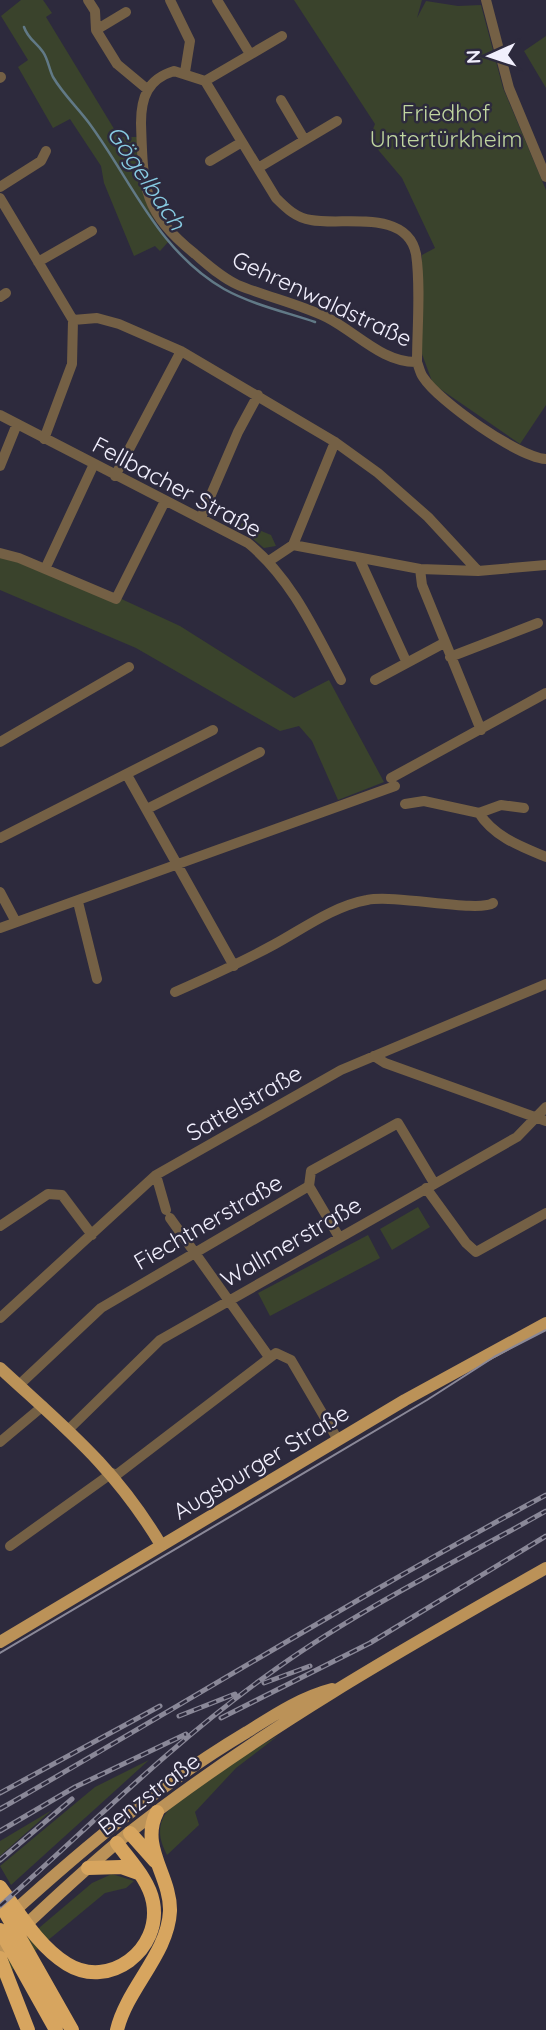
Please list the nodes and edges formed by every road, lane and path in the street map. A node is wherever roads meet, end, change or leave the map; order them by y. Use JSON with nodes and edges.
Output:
{"nodes":[{"id":1,"x":88,"y":0,"type":"edge"},
{"id":2,"x":170,"y":0,"type":"edge"},
{"id":3,"x":217,"y":0,"type":"edge"},
{"id":4,"x":486,"y":0,"type":"edge"},
{"id":5,"x":126,"y":12,"type":"dead end"},
{"id":6,"x":96,"y":30,"type":"junction"},
{"id":7,"x":282,"y":36,"type":"dead end"},
{"id":8,"x":250,"y":54,"type":"junction"},
{"id":9,"x":185,"y":72,"type":"junction"},
{"id":10,"x":205,"y":81,"type":"junction"},
{"id":11,"x":147,"y":89,"type":"junction"},
{"id":12,"x":281,"y":100,"type":"dead end"},
{"id":13,"x":337,"y":121,"type":"dead end"},
{"id":14,"x":304,"y":139,"type":"junction"},
{"id":15,"x":242,"y":142,"type":"junction"},
{"id":16,"x":47,"y":151,"type":"dead end"},
{"id":17,"x":209,"y":161,"type":"dead end"},
{"id":18,"x":258,"y":168,"type":"junction"},
{"id":19,"x":546,"y":177,"type":"edge"},
{"id":20,"x":0,"y":187,"type":"edge"},
{"id":21,"x":0,"y":198,"type":"edge"},
{"id":22,"x":93,"y":232,"type":"dead end"},
{"id":23,"x":38,"y":262,"type":"junction"},
{"id":24,"x":73,"y":320,"type":"junction"},
{"id":25,"x":181,"y":351,"type":"junction"},
{"id":26,"x":417,"y":362,"type":"junction"},
{"id":27,"x":258,"y":395,"type":"junction"},
{"id":28,"x":0,"y":415,"type":"edge"},
{"id":29,"x":17,"y":424,"type":"junction"},
{"id":30,"x":44,"y":439,"type":"junction"},
{"id":31,"x":335,"y":442,"type":"junction"},
{"id":32,"x":546,"y":459,"type":"edge"},
{"id":33,"x":94,"y":464,"type":"junction"},
{"id":34,"x":0,"y":466,"type":"edge"},
{"id":35,"x":116,"y":476,"type":"junction"},
{"id":36,"x":165,"y":502,"type":"junction"},
{"id":37,"x":201,"y":518,"type":"junction"},
{"id":38,"x":293,"y":545,"type":"junction"},
{"id":39,"x":0,"y":553,"type":"edge"},
{"id":40,"x":359,"y":558,"type":"junction"},
{"id":41,"x":269,"y":561,"type":"junction"},
{"id":42,"x":546,"y":565,"type":"edge"},
{"id":43,"x":44,"y":569,"type":"junction"},
{"id":44,"x":420,"y":569,"type":"junction"},
{"id":45,"x":478,"y":571,"type":"junction"},
{"id":46,"x":538,"y":624,"type":"dead end"},
{"id":47,"x":444,"y":643,"type":"junction"},
{"id":48,"x":450,"y":657,"type":"junction"},
{"id":49,"x":406,"y":661,"type":"junction"},
{"id":50,"x":129,"y":667,"type":"dead end"},
{"id":51,"x":341,"y":680,"type":"dead end"},
{"id":52,"x":375,"y":680,"type":"dead end"},
{"id":53,"x":546,"y":693,"type":"edge"},
{"id":54,"x":213,"y":730,"type":"dead end"},
{"id":55,"x":481,"y":730,"type":"junction"},
{"id":56,"x":0,"y":742,"type":"edge"},
{"id":57,"x":260,"y":752,"type":"dead end"},
{"id":58,"x":127,"y":775,"type":"junction"},
{"id":59,"x":405,"y":804,"type":"dead end"},
{"id":60,"x":524,"y":808,"type":"dead end"},
{"id":61,"x":147,"y":809,"type":"junction"},
{"id":62,"x":479,"y":813,"type":"junction"},
{"id":63,"x":0,"y":838,"type":"edge"},
{"id":64,"x":546,"y":857,"type":"edge"},
{"id":65,"x":177,"y":866,"type":"junction"},
{"id":66,"x":0,"y":892,"type":"edge"},
{"id":67,"x":78,"y":902,"type":"junction"},
{"id":68,"x":493,"y":903,"type":"dead end"},
{"id":69,"x":16,"y":922,"type":"junction"},
{"id":70,"x":0,"y":928,"type":"edge"},
{"id":71,"x":234,"y":966,"type":"junction"},
{"id":72,"x":97,"y":979,"type":"dead end"},
{"id":73,"x":546,"y":984,"type":"edge"},
{"id":74,"x":174,"y":992,"type":"dead end"},
{"id":75,"x":374,"y":1056,"type":"junction"},
{"id":76,"x":546,"y":1107,"type":"edge"},
{"id":77,"x":535,"y":1119,"type":"junction"},
{"id":78,"x":546,"y":1121,"type":"edge"},
{"id":79,"x":156,"y":1175,"type":"junction"},
{"id":80,"x":430,"y":1185,"type":"junction"},
{"id":81,"x":309,"y":1186,"type":"junction"},
{"id":82,"x":546,"y":1213,"type":"edge"},
{"id":83,"x":0,"y":1226,"type":"edge"},
{"id":84,"x":92,"y":1235,"type":"junction"},
{"id":85,"x":339,"y":1237,"type":"junction"},
{"id":86,"x":195,"y":1253,"type":"junction"},
{"id":87,"x":227,"y":1301,"type":"junction"},
{"id":88,"x":0,"y":1318,"type":"edge"},
{"id":89,"x":546,"y":1322,"type":"edge"},
{"id":90,"x":272,"y":1355,"type":"junction"},
{"id":91,"x":0,"y":1368,"type":"edge"},
{"id":92,"x":19,"y":1385,"type":"junction"},
{"id":93,"x":43,"y":1406,"type":"junction"},
{"id":94,"x":69,"y":1429,"type":"junction"},
{"id":95,"x":338,"y":1440,"type":"junction"},
{"id":96,"x":0,"y":1442,"type":"edge"},
{"id":97,"x":114,"y":1474,"type":"junction"},
{"id":98,"x":161,"y":1545,"type":"junction"},
{"id":99,"x":9,"y":1546,"type":"dead end"},
{"id":100,"x":546,"y":1567,"type":"edge"},
{"id":101,"x":0,"y":1642,"type":"edge"},
{"id":102,"x":336,"y":1689,"type":"junction"},
{"id":103,"x":157,"y":1812,"type":"junction"},
{"id":104,"x":112,"y":1825,"type":"junction"},
{"id":105,"x":130,"y":1833,"type":"junction"},
{"id":106,"x":117,"y":1843,"type":"junction"},
{"id":107,"x":77,"y":1854,"type":"junction"},
{"id":108,"x":156,"y":1862,"type":"junction"},
{"id":109,"x":88,"y":1868,"type":"junction"},
{"id":110,"x":140,"y":1874,"type":"junction"},
{"id":111,"x":0,"y":1887,"type":"edge"},
{"id":112,"x":0,"y":1903,"type":"edge"},
{"id":113,"x":29,"y":1922,"type":"junction"},
{"id":114,"x":0,"y":1923,"type":"edge"},
{"id":115,"x":0,"y":1930,"type":"edge"},
{"id":116,"x":0,"y":1949,"type":"edge"},
{"id":117,"x":0,"y":1956,"type":"edge"},
{"id":118,"x":23,"y":1959,"type":"junction"},
{"id":119,"x":63,"y":2028,"type":"edge"},
{"id":120,"x":28,"y":2030,"type":"edge"},
{"id":121,"x":117,"y":2030,"type":"edge"}],
"edges":[{"from":1,"to":6,"type":"street"},
{"from":2,"to":9,"type":"street"},
{"from":3,"to":8,"type":"street"},
{"from":4,"to":19,"type":"street"},
{"from":5,"to":6,"type":"street"},
{"from":6,"to":11,"type":"street"},
{"from":7,"to":8,"type":"street"},
{"from":8,"to":10,"type":"street"},
{"from":9,"to":10,"type":"street"},
{"from":9,"to":11,"type":"street"},
{"from":10,"to":15,"type":"street"},
{"from":11,"to":26,"type":"street","name":"Gehrenwaldstraße"},
{"from":12,"to":14,"type":"street"},
{"from":13,"to":14,"type":"street"},
{"from":14,"to":18,"type":"street"},
{"from":15,"to":17,"type":"street"},
{"from":15,"to":18,"type":"street"},
{"from":16,"to":20,"type":"street"},
{"from":18,"to":26,"type":"street"},
{"from":21,"to":23,"type":"street"},
{"from":22,"to":23,"type":"street"},
{"from":23,"to":24,"type":"street"},
{"from":24,"to":25,"type":"street"},
{"from":24,"to":30,"type":"street"},
{"from":25,"to":27,"type":"street"},
{"from":25,"to":35,"type":"street"},
{"from":26,"to":32,"type":"street","name":"Gehrenwaldstraße"},
{"from":27,"to":31,"type":"street"},
{"from":27,"to":37,"type":"street"},
{"from":28,"to":29,"type":"street","name":"Fellbacher Straße"},
{"from":29,"to":30,"type":"street","name":"Fellbacher Straße"},
{"from":29,"to":34,"type":"street"},
{"from":30,"to":33,"type":"street","name":"Fellbacher Straße"},
{"from":31,"to":38,"type":"street"},
{"from":31,"to":45,"type":"street"},
{"from":33,"to":35,"type":"street","name":"Fellbacher Straße"},
{"from":33,"to":43,"type":"street"},
{"from":35,"to":36,"type":"street","name":"Fellbacher Straße"},
{"from":36,"to":37,"type":"street","name":"Fellbacher Straße"},
{"from":36,"to":43,"type":"street"},
{"from":37,"to":41,"type":"street","name":"Fellbacher Straße"},
{"from":38,"to":40,"type":"street"},
{"from":38,"to":41,"type":"street","name":"Fellbacher Straße"},
{"from":39,"to":43,"type":"street"},
{"from":40,"to":44,"type":"street"},
{"from":40,"to":49,"type":"street"},
{"from":41,"to":51,"type":"street"},
{"from":42,"to":45,"type":"street"},
{"from":44,"to":45,"type":"street"},
{"from":44,"to":47,"type":"street"},
{"from":46,"to":48,"type":"street"},
{"from":47,"to":48,"type":"street"},
{"from":47,"to":49,"type":"street"},
{"from":48,"to":55,"type":"street"},
{"from":49,"to":52,"type":"street"},
{"from":50,"to":56,"type":"street"},
{"from":53,"to":55,"type":"street"},
{"from":54,"to":58,"type":"street"},
{"from":55,"to":65,"type":"street"},
{"from":57,"to":61,"type":"street"},
{"from":58,"to":61,"type":"street"},
{"from":58,"to":63,"type":"street"},
{"from":59,"to":62,"type":"street"},
{"from":60,"to":62,"type":"street"},
{"from":61,"to":65,"type":"street"},
{"from":62,"to":64,"type":"street"},
{"from":65,"to":67,"type":"street"},
{"from":65,"to":71,"type":"street"},
{"from":66,"to":69,"type":"street"},
{"from":67,"to":69,"type":"street"},
{"from":67,"to":72,"type":"street"},
{"from":68,"to":71,"type":"street"},
{"from":69,"to":70,"type":"street"},
{"from":71,"to":74,"type":"street"},
{"from":73,"to":75,"type":"street","name":"Sattelstraße"},
{"from":75,"to":77,"type":"street"},
{"from":75,"to":79,"type":"street","name":"Sattelstraße"},
{"from":76,"to":77,"type":"street","name":"Wallmerstraße"},
{"from":77,"to":78,"type":"street"},
{"from":77,"to":80,"type":"street","name":"Wallmerstraße"},
{"from":79,"to":84,"type":"street","name":"Sattelstraße"},
{"from":79,"to":86,"type":"street"},
{"from":80,"to":81,"type":"street","name":"Fiechtnerstraße"},
{"from":80,"to":82,"type":"street"},
{"from":80,"to":85,"type":"street","name":"Wallmerstraße"},
{"from":81,"to":85,"type":"street"},
{"from":81,"to":86,"type":"street","name":"Fiechtnerstraße"},
{"from":83,"to":84,"type":"street"},
{"from":84,"to":88,"type":"street","name":"Sattelstraße"},
{"from":85,"to":87,"type":"street","name":"Wallmerstraße"},
{"from":86,"to":87,"type":"street"},
{"from":86,"to":92,"type":"street","name":"Fiechtnerstraße"},
{"from":87,"to":90,"type":"street"},
{"from":87,"to":94,"type":"street","name":"Wallmerstraße"},
{"from":89,"to":95,"type":"main road","name":"Augsburger Straße"},
{"from":90,"to":95,"type":"street"},
{"from":90,"to":97,"type":"street"},
{"from":91,"to":92,"type":"main road"},
{"from":92,"to":93,"type":"main road"},
{"from":93,"to":94,"type":"main road"},
{"from":93,"to":96,"type":"street"},
{"from":94,"to":97,"type":"main road"},
{"from":95,"to":98,"type":"main road","name":"Augsburger Straße"},
{"from":97,"to":98,"type":"main road"},
{"from":97,"to":99,"type":"street"},
{"from":98,"to":101,"type":"main road","name":"Augsburger Straße"},
{"from":100,"to":102,"type":"main road","name":"Benzstraße"},
{"from":102,"to":103,"type":"main road","name":"Benzstraße"},
{"from":102,"to":104,"type":"main road","name":"Benzstraße"},
{"from":103,"to":105,"type":"main road","name":"Benzstraße"},
{"from":103,"to":108,"type":"highway"},
{"from":104,"to":105,"type":"main road"},
{"from":104,"to":106,"type":"main road"},
{"from":104,"to":107,"type":"main road","name":"Benzstraße"},
{"from":105,"to":106,"type":"main road","name":"Benzstraße"},
{"from":105,"to":108,"type":"highway"},
{"from":106,"to":109,"type":"main road","name":"Benzstraße"},
{"from":106,"to":110,"type":"highway"},
{"from":107,"to":109,"type":"main road"},
{"from":107,"to":114,"type":"main road","name":"Benzstraße"},
{"from":108,"to":121,"type":"highway"},
{"from":109,"to":110,"type":"highway"},
{"from":109,"to":113,"type":"main road","name":"Benzstraße"},
{"from":110,"to":111,"type":"highway"},
{"from":112,"to":119,"type":"highway"},
{"from":113,"to":116,"type":"main road","name":"Benzstraße"},
{"from":113,"to":118,"type":"street"},
{"from":115,"to":119,"type":"highway"},
{"from":117,"to":118,"type":"street"},
{"from":117,"to":120,"type":"highway"},
{"from":118,"to":119,"type":"street"}]}
